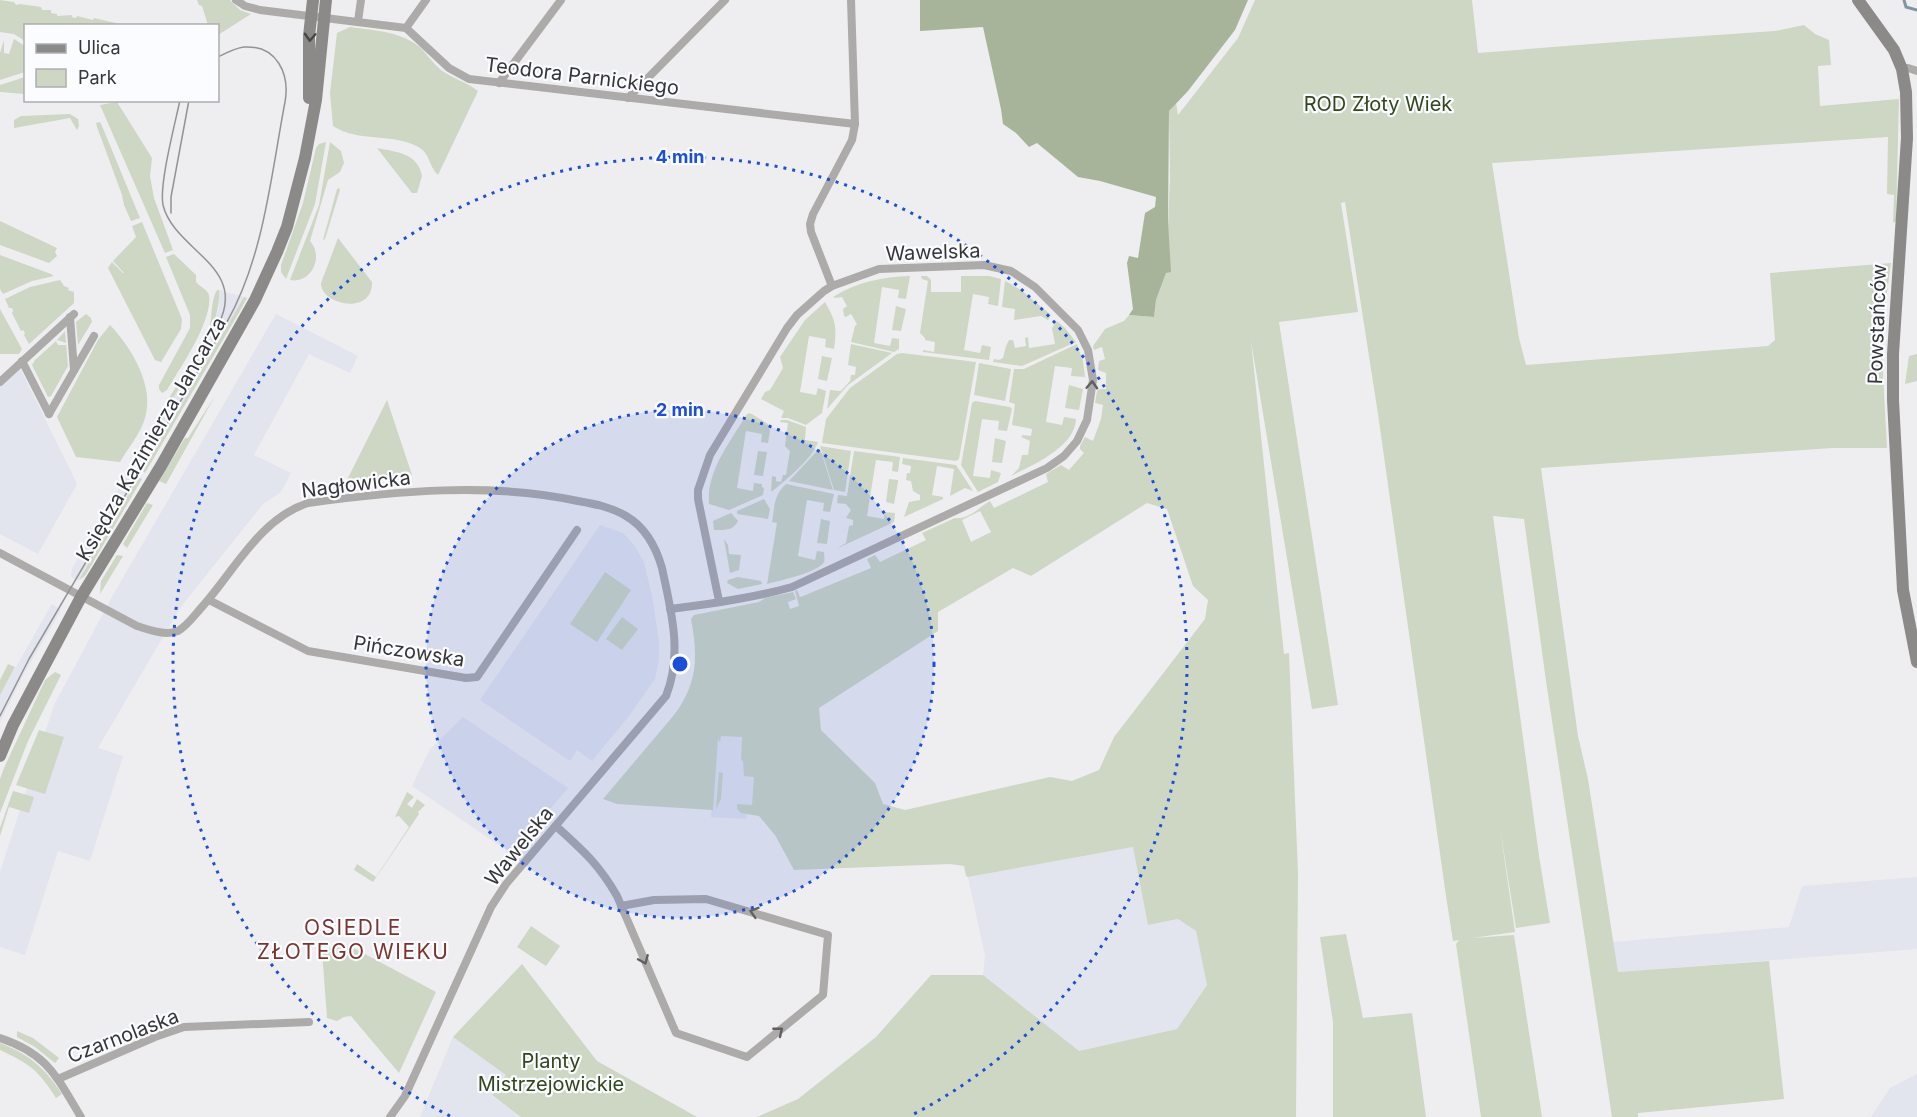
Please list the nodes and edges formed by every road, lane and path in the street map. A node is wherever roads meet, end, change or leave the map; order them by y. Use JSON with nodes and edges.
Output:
{"nodes":[{"id":1,"x":236,"y":0,"type":"edge"},
{"id":2,"x":313,"y":0,"type":"edge"},
{"id":3,"x":326,"y":0,"type":"edge"},
{"id":4,"x":361,"y":0,"type":"edge"},
{"id":5,"x":426,"y":0,"type":"edge"},
{"id":6,"x":561,"y":0,"type":"edge"},
{"id":7,"x":725,"y":0,"type":"edge"},
{"id":8,"x":851,"y":0,"type":"edge"},
{"id":9,"x":1858,"y":0,"type":"edge"},
{"id":10,"x":318,"y":16,"type":"junction"},
{"id":11,"x":358,"y":21,"type":"junction"},
{"id":12,"x":406,"y":28,"type":"junction"},
{"id":13,"x":1902,"y":69,"type":"junction"},
{"id":14,"x":1917,"y":71,"type":"edge"},
{"id":15,"x":500,"y":83,"type":"junction"},
{"id":16,"x":628,"y":98,"type":"junction"},
{"id":17,"x":855,"y":124,"type":"junction"},
{"id":18,"x":832,"y":286,"type":"junction"},
{"id":19,"x":94,"y":336,"type":"dead end"},
{"id":20,"x":22,"y":361,"type":"junction"},
{"id":21,"x":74,"y":372,"type":"junction"},
{"id":22,"x":0,"y":382,"type":"edge"},
{"id":23,"x":577,"y":531,"type":"dead end"},
{"id":24,"x":0,"y":553,"type":"edge"},
{"id":25,"x":663,"y":572,"type":"joint"},
{"id":26,"x":81,"y":597,"type":"junction"},
{"id":27,"x":209,"y":600,"type":"junction"},
{"id":28,"x":719,"y":601,"type":"junction"},
{"id":29,"x":670,"y":609,"type":"junction"},
{"id":30,"x":1917,"y":662,"type":"edge"},
{"id":31,"x":0,"y":756,"type":"edge"},
{"id":32,"x":556,"y":826,"type":"junction"},
{"id":33,"x":621,"y":906,"type":"junction"},
{"id":34,"x":309,"y":1022,"type":"dead end"},
{"id":35,"x":0,"y":1038,"type":"edge"},
{"id":36,"x":58,"y":1079,"type":"junction"},
{"id":37,"x":81,"y":1117,"type":"edge"},
{"id":38,"x":390,"y":1117,"type":"edge"}],
"edges":[{"from":1,"to":10,"type":"street"},
{"from":2,"to":10,"type":"street","name":"Księdza Kazimierza Jancarza"},
{"from":3,"to":10,"type":"street","name":"Księdza Kazimierza Jancarza"},
{"from":4,"to":11,"type":"street"},
{"from":5,"to":12,"type":"street"},
{"from":6,"to":15,"type":"street"},
{"from":7,"to":16,"type":"street"},
{"from":8,"to":17,"type":"street"},
{"from":9,"to":13,"type":"street","name":"Powstańców"},
{"from":10,"to":11,"type":"street"},
{"from":10,"to":26,"type":"street","name":"Księdza Kazimierza Jancarza"},
{"from":11,"to":12,"type":"street"},
{"from":12,"to":15,"type":"street","name":"Teodora Parnickiego"},
{"from":13,"to":14,"type":"street"},
{"from":13,"to":30,"type":"street","name":"Powstańców"},
{"from":15,"to":16,"type":"street","name":"Teodora Parnickiego"},
{"from":16,"to":17,"type":"street","name":"Teodora Parnickiego"},
{"from":17,"to":18,"type":"street"},
{"from":18,"to":28,"type":"street","name":"Wawelska"},
{"from":28,"to":18,"type":"street","name":"Wawelska","one_way":true},
{"from":19,"to":21,"type":"street"},
{"from":20,"to":21,"type":"street"},
{"from":20,"to":21,"type":"street"},
{"from":20,"to":22,"type":"street"},
{"from":23,"to":27,"type":"street","name":"Pińczowska"},
{"from":24,"to":26,"type":"street"},
{"from":25,"to":27,"type":"street","name":"Nagłowicka"},
{"from":25,"to":29,"type":"street","name":"Wawelska"},
{"from":26,"to":27,"type":"street","name":"Nagłowicka"},
{"from":26,"to":31,"type":"street","name":"Księdza Kazimierza Jancarza"},
{"from":28,"to":29,"type":"street","name":"Wawelska"},
{"from":29,"to":32,"type":"street","name":"Wawelska"},
{"from":32,"to":33,"type":"street"},
{"from":32,"to":38,"type":"street","name":"Wawelska"},
{"from":33,"to":33,"type":"street","one_way":true},
{"from":34,"to":36,"type":"street","name":"Czarnolaska"},
{"from":35,"to":36,"type":"street"},
{"from":36,"to":37,"type":"street"}]}
